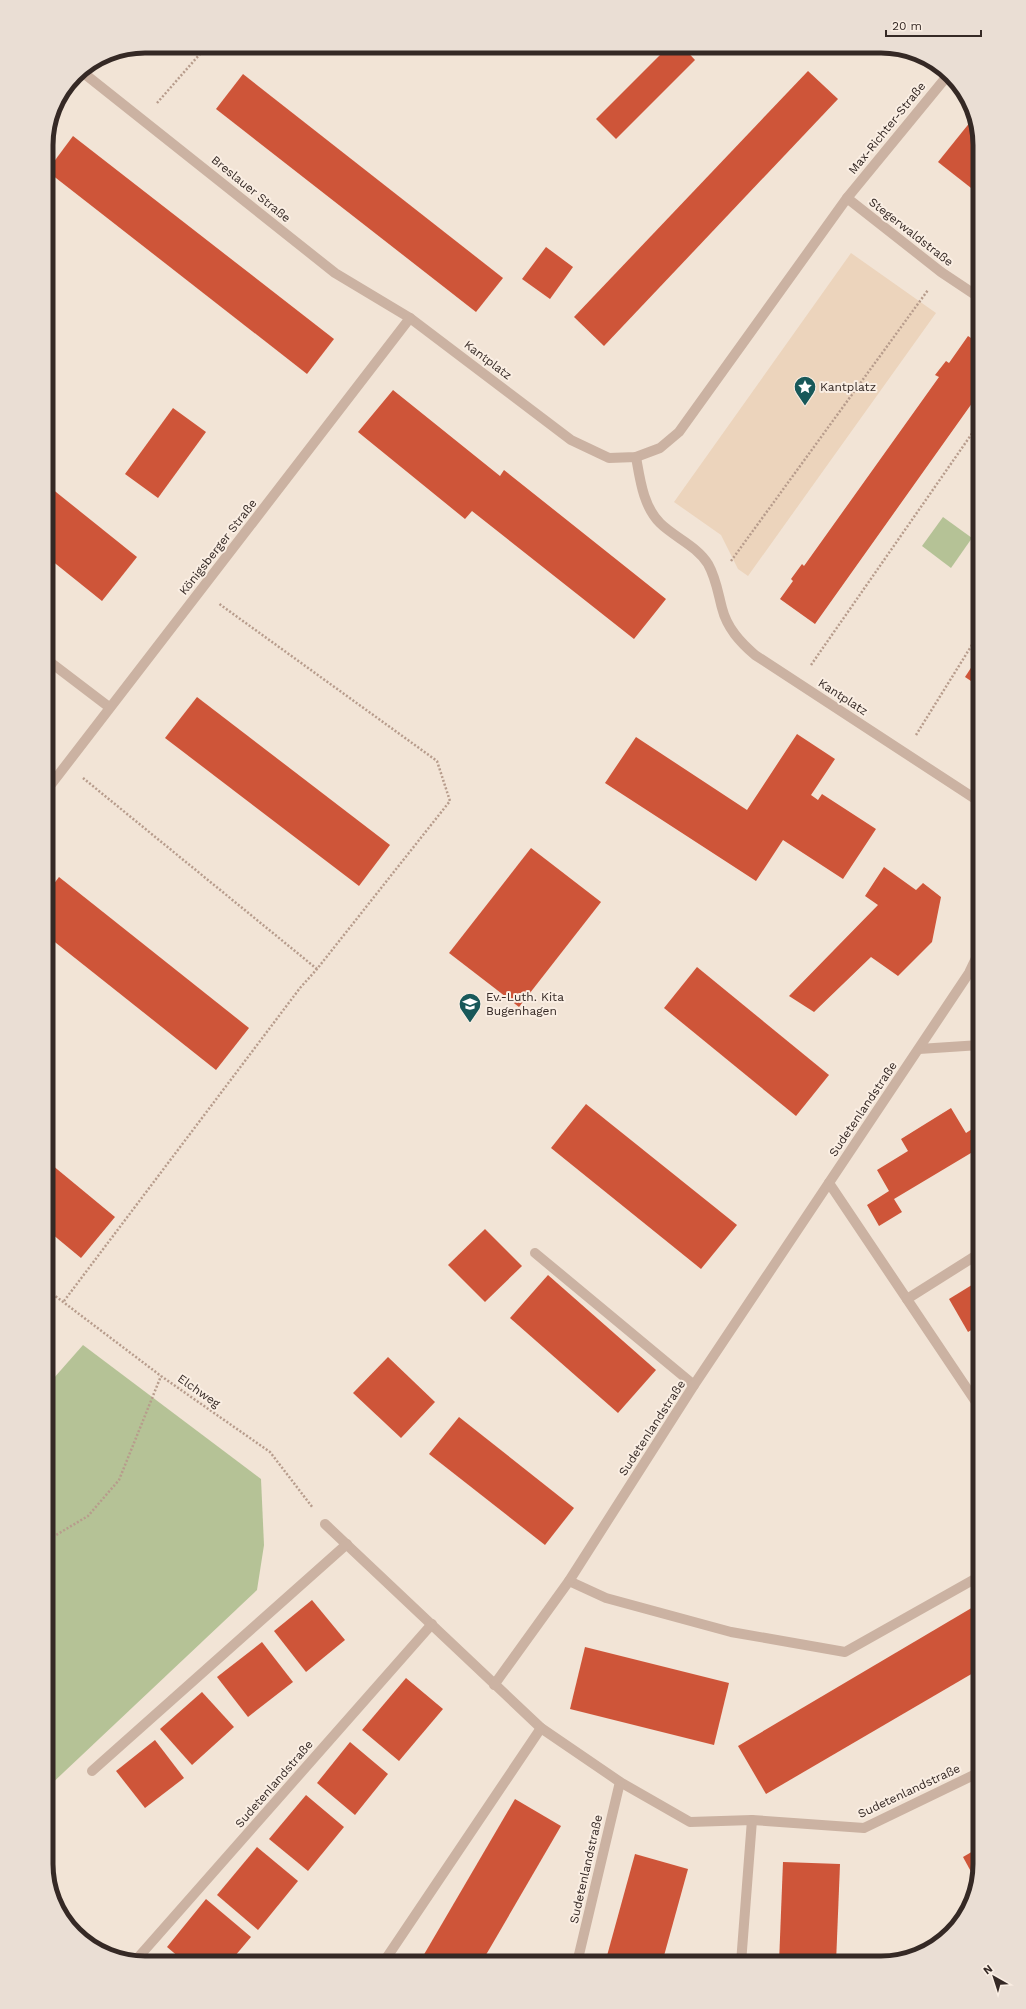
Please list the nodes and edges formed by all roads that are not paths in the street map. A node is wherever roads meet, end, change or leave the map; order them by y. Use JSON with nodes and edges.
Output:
{"nodes":[{"id":1,"x":86,"y":75,"type":"edge"},
{"id":2,"x":945,"y":79,"type":"edge"},
{"id":3,"x":847,"y":198,"type":"junction"},
{"id":4,"x":973,"y":293,"type":"edge"},
{"id":5,"x":410,"y":318,"type":"junction"},
{"id":6,"x":636,"y":457,"type":"junction"},
{"id":7,"x":53,"y":664,"type":"edge"},
{"id":8,"x":109,"y":707,"type":"junction"},
{"id":9,"x":53,"y":782,"type":"edge"},
{"id":10,"x":973,"y":797,"type":"edge"},
{"id":11,"x":973,"y":965,"type":"edge"},
{"id":12,"x":973,"y":1045,"type":"edge"},
{"id":13,"x":919,"y":1049,"type":"junction"},
{"id":14,"x":829,"y":1183,"type":"junction"},
{"id":15,"x":535,"y":1253,"type":"dead end"},
{"id":16,"x":973,"y":1257,"type":"edge"},
{"id":17,"x":907,"y":1299,"type":"junction"},
{"id":18,"x":694,"y":1385,"type":"junction"},
{"id":19,"x":973,"y":1398,"type":"edge"},
{"id":20,"x":326,"y":1524,"type":"road end"},
{"id":21,"x":347,"y":1544,"type":"junction"},
{"id":22,"x":973,"y":1580,"type":"edge"},
{"id":23,"x":569,"y":1581,"type":"junction"},
{"id":24,"x":432,"y":1624,"type":"junction"},
{"id":25,"x":494,"y":1685,"type":"junction"},
{"id":26,"x":541,"y":1728,"type":"junction"},
{"id":27,"x":92,"y":1771,"type":"dead end"},
{"id":28,"x":973,"y":1775,"type":"edge"},
{"id":29,"x":620,"y":1782,"type":"junction"},
{"id":30,"x":752,"y":1820,"type":"junction"},
{"id":31,"x":139,"y":1956,"type":"edge"},
{"id":32,"x":388,"y":1956,"type":"edge"},
{"id":33,"x":579,"y":1956,"type":"edge"},
{"id":34,"x":742,"y":1956,"type":"edge"}],
"edges":[{"from":1,"to":5,"type":"street","name":"Breslauer Straße"},
{"from":2,"to":3,"type":"street","name":"Max-Richter-Straße"},
{"from":3,"to":4,"type":"street","name":"Stegerwaldstraße"},
{"from":3,"to":6,"type":"street","name":"Kantplatz"},
{"from":5,"to":6,"type":"street","name":"Kantplatz"},
{"from":5,"to":8,"type":"street","name":"Königsberger Straße"},
{"from":6,"to":10,"type":"street","name":"Kantplatz"},
{"from":7,"to":8,"type":"street"},
{"from":8,"to":9,"type":"street","name":"Königsberger Straße"},
{"from":11,"to":13,"type":"street","name":"Sudetenlandstraße"},
{"from":12,"to":13,"type":"street"},
{"from":13,"to":14,"type":"street","name":"Sudetenlandstraße"},
{"from":14,"to":17,"type":"street"},
{"from":14,"to":18,"type":"street","name":"Sudetenlandstraße"},
{"from":15,"to":18,"type":"street"},
{"from":16,"to":17,"type":"street"},
{"from":17,"to":19,"type":"street"},
{"from":18,"to":23,"type":"street","name":"Sudetenlandstraße"},
{"from":20,"to":21,"type":"street","name":"Sudetenlandstraße"},
{"from":21,"to":24,"type":"street","name":"Sudetenlandstraße"},
{"from":21,"to":27,"type":"street"},
{"from":22,"to":23,"type":"street"},
{"from":23,"to":25,"type":"street","name":"Sudetenlandstraße"},
{"from":24,"to":25,"type":"street","name":"Sudetenlandstraße"},
{"from":24,"to":31,"type":"street","name":"Sudetenlandstraße"},
{"from":25,"to":26,"type":"street","name":"Sudetenlandstraße"},
{"from":26,"to":29,"type":"street","name":"Sudetenlandstraße"},
{"from":26,"to":32,"type":"street"},
{"from":28,"to":30,"type":"street","name":"Sudetenlandstraße"},
{"from":29,"to":30,"type":"street","name":"Sudetenlandstraße"},
{"from":29,"to":33,"type":"street","name":"Sudetenlandstraße"},
{"from":30,"to":34,"type":"street"}]}
